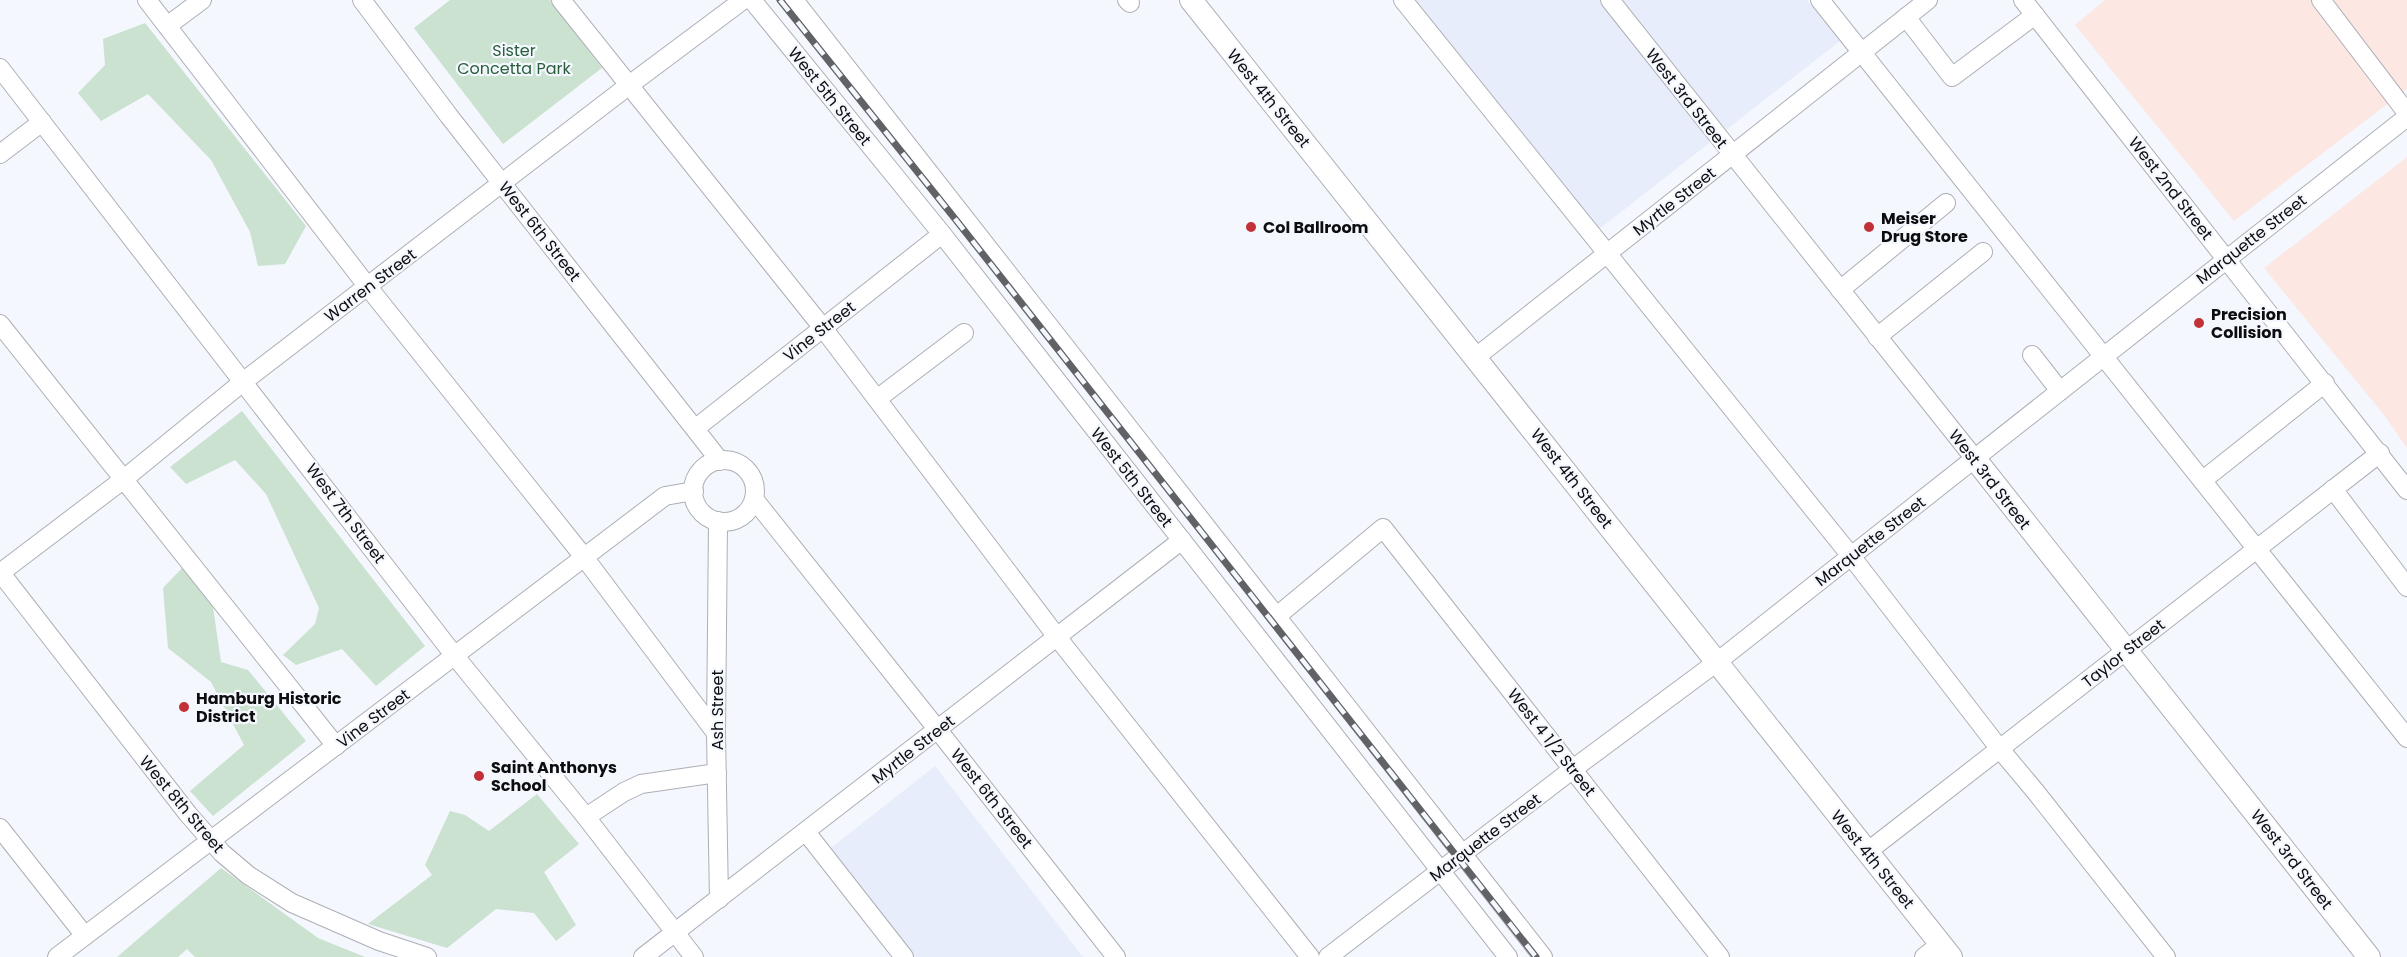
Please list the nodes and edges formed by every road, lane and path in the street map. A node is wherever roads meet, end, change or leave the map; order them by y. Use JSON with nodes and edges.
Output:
{"nodes":[{"id":1,"x":147,"y":0,"type":"edge"},
{"id":2,"x":202,"y":0,"type":"edge"},
{"id":3,"x":362,"y":0,"type":"edge"},
{"id":4,"x":561,"y":0,"type":"edge"},
{"id":5,"x":743,"y":0,"type":"edge"},
{"id":6,"x":752,"y":0,"type":"edge"},
{"id":7,"x":794,"y":0,"type":"edge"},
{"id":8,"x":1191,"y":0,"type":"edge"},
{"id":9,"x":1403,"y":0,"type":"edge"},
{"id":10,"x":1610,"y":0,"type":"edge"},
{"id":11,"x":1820,"y":0,"type":"edge"},
{"id":12,"x":1928,"y":0,"type":"edge"},
{"id":13,"x":2024,"y":0,"type":"edge"},
{"id":14,"x":2321,"y":0,"type":"edge"},
{"id":15,"x":2035,"y":15,"type":"junction"},
{"id":16,"x":1906,"y":17,"type":"junction"},
{"id":17,"x":168,"y":26,"type":"junction"},
{"id":18,"x":1862,"y":54,"type":"junction"},
{"id":19,"x":0,"y":68,"type":"edge"},
{"id":20,"x":628,"y":86,"type":"junction"},
{"id":21,"x":2407,"y":113,"type":"edge"},
{"id":22,"x":2407,"y":117,"type":"edge"},
{"id":23,"x":42,"y":122,"type":"junction"},
{"id":24,"x":0,"y":154,"type":"edge"},
{"id":25,"x":1732,"y":154,"type":"junction"},
{"id":26,"x":503,"y":184,"type":"junction"},
{"id":27,"x":1946,"y":203,"type":"dead end"},
{"id":28,"x":942,"y":234,"type":"junction"},
{"id":29,"x":1983,"y":252,"type":"dead end"},
{"id":30,"x":1606,"y":255,"type":"junction"},
{"id":31,"x":2226,"y":258,"type":"junction"},
{"id":32,"x":368,"y":287,"type":"junction"},
{"id":33,"x":1840,"y":290,"type":"junction"},
{"id":34,"x":0,"y":324,"type":"edge"},
{"id":35,"x":823,"y":328,"type":"junction"},
{"id":36,"x":964,"y":333,"type":"dead end"},
{"id":37,"x":1877,"y":337,"type":"junction"},
{"id":38,"x":2032,"y":355,"type":"dead end"},
{"id":39,"x":2104,"y":356,"type":"junction"},
{"id":40,"x":1476,"y":357,"type":"junction"},
{"id":41,"x":244,"y":381,"type":"junction"},
{"id":42,"x":2325,"y":383,"type":"junction"},
{"id":43,"x":2060,"y":391,"type":"junction"},
{"id":44,"x":877,"y":399,"type":"junction"},
{"id":45,"x":696,"y":428,"type":"junction"},
{"id":46,"x":2380,"y":453,"type":"junction"},
{"id":47,"x":1975,"y":459,"type":"junction"},
{"id":48,"x":720,"y":461,"type":"junction"},
{"id":49,"x":124,"y":479,"type":"junction"},
{"id":50,"x":2203,"y":480,"type":"junction"},
{"id":51,"x":2333,"y":489,"type":"junction"},
{"id":52,"x":2407,"y":490,"type":"edge"},
{"id":53,"x":694,"y":492,"type":"junction"},
{"id":54,"x":754,"y":499,"type":"junction"},
{"id":55,"x":718,"y":521,"type":"junction"},
{"id":56,"x":1182,"y":540,"type":"junction"},
{"id":57,"x":2257,"y":547,"type":"junction"},
{"id":58,"x":1851,"y":556,"type":"junction"},
{"id":59,"x":584,"y":557,"type":"junction"},
{"id":60,"x":0,"y":573,"type":"edge"},
{"id":61,"x":2407,"y":587,"type":"edge"},
{"id":62,"x":1277,"y":616,"type":"junction"},
{"id":63,"x":1057,"y":637,"type":"junction"},
{"id":64,"x":2127,"y":651,"type":"junction"},
{"id":65,"x":454,"y":656,"type":"junction"},
{"id":66,"x":1718,"y":662,"type":"junction"},
{"id":67,"x":938,"y":730,"type":"junction"},
{"id":68,"x":716,"y":733,"type":"junction"},
{"id":69,"x":2407,"y":738,"type":"edge"},
{"id":70,"x":336,"y":746,"type":"junction"},
{"id":71,"x":2000,"y":748,"type":"junction"},
{"id":72,"x":1573,"y":769,"type":"junction"},
{"id":73,"x":717,"y":773,"type":"junction"},
{"id":74,"x":586,"y":818,"type":"junction"},
{"id":75,"x":0,"y":828,"type":"edge"},
{"id":76,"x":806,"y":832,"type":"junction"},
{"id":77,"x":211,"y":841,"type":"junction"},
{"id":78,"x":1867,"y":852,"type":"junction"},
{"id":79,"x":1461,"y":854,"type":"junction"},
{"id":80,"x":1440,"y":871,"type":"junction"},
{"id":81,"x":719,"y":899,"type":"junction"},
{"id":82,"x":675,"y":933,"type":"junction"},
{"id":83,"x":85,"y":936,"type":"junction"},
{"id":84,"x":1939,"y":953,"type":"edge"},
{"id":85,"x":57,"y":957,"type":"edge"},
{"id":86,"x":427,"y":957,"type":"edge"},
{"id":87,"x":643,"y":957,"type":"edge"},
{"id":88,"x":694,"y":957,"type":"edge"},
{"id":89,"x":904,"y":957,"type":"edge"},
{"id":90,"x":1116,"y":957,"type":"edge"},
{"id":91,"x":1310,"y":957,"type":"edge"},
{"id":92,"x":1328,"y":957,"type":"edge"},
{"id":93,"x":1508,"y":957,"type":"edge"},
{"id":94,"x":1543,"y":957,"type":"edge"},
{"id":95,"x":1720,"y":957,"type":"edge"},
{"id":96,"x":2166,"y":957,"type":"edge"},
{"id":97,"x":2369,"y":957,"type":"edge"}],
"edges":[{"from":1,"to":17,"type":"street"},
{"from":2,"to":17,"type":"street"},
{"from":3,"to":26,"type":"street","name":"West 6th Street"},
{"from":4,"to":20,"type":"street"},
{"from":5,"to":20,"type":"street","name":"Warren Street"},
{"from":6,"to":28,"type":"street","name":"West 5th Street"},
{"from":7,"to":62,"type":"street"},
{"from":8,"to":40,"type":"main road","name":"West 4th Street"},
{"from":9,"to":30,"type":"street"},
{"from":10,"to":25,"type":"street","name":"West 3rd Street"},
{"from":11,"to":18,"type":"street"},
{"from":12,"to":16,"type":"street","name":"Myrtle Street"},
{"from":13,"to":15,"type":"street","name":"West 2nd Street"},
{"from":14,"to":21,"type":"street"},
{"from":15,"to":16,"type":"street"},
{"from":15,"to":31,"type":"street","name":"West 2nd Street"},
{"from":16,"to":18,"type":"street","name":"Myrtle Street"},
{"from":17,"to":32,"type":"street"},
{"from":18,"to":25,"type":"street","name":"Myrtle Street"},
{"from":18,"to":39,"type":"street"},
{"from":19,"to":23,"type":"street","name":"West 7th Street"},
{"from":20,"to":26,"type":"street","name":"Warren Street"},
{"from":20,"to":35,"type":"street"},
{"from":22,"to":31,"type":"street","name":"Marquette Street"},
{"from":23,"to":24,"type":"street"},
{"from":23,"to":41,"type":"street","name":"West 7th Street"},
{"from":25,"to":30,"type":"street","name":"Myrtle Street"},
{"from":25,"to":33,"type":"street","name":"West 3rd Street"},
{"from":26,"to":32,"type":"street","name":"Warren Street"},
{"from":26,"to":45,"type":"street","name":"West 6th Street"},
{"from":27,"to":33,"type":"street"},
{"from":28,"to":35,"type":"street","name":"Vine Street"},
{"from":28,"to":56,"type":"street","name":"West 5th Street"},
{"from":29,"to":37,"type":"street"},
{"from":30,"to":40,"type":"street","name":"Myrtle Street"},
{"from":30,"to":58,"type":"street"},
{"from":31,"to":39,"type":"street","name":"Marquette Street"},
{"from":31,"to":42,"type":"street","name":"West 2nd Street"},
{"from":32,"to":41,"type":"street","name":"Warren Street"},
{"from":32,"to":59,"type":"street"},
{"from":33,"to":37,"type":"street","name":"West 3rd Street"},
{"from":34,"to":49,"type":"street"},
{"from":35,"to":44,"type":"street"},
{"from":35,"to":45,"type":"street","name":"Vine Street"},
{"from":36,"to":44,"type":"street"},
{"from":37,"to":47,"type":"street","name":"West 3rd Street"},
{"from":38,"to":43,"type":"street"},
{"from":39,"to":43,"type":"street","name":"Marquette Street"},
{"from":39,"to":50,"type":"street"},
{"from":40,"to":66,"type":"main road","name":"West 4th Street"},
{"from":41,"to":49,"type":"street","name":"Warren Street"},
{"from":41,"to":65,"type":"street","name":"West 7th Street"},
{"from":42,"to":46,"type":"street","name":"West 2nd Street"},
{"from":42,"to":50,"type":"street"},
{"from":43,"to":47,"type":"street","name":"Marquette Street"},
{"from":44,"to":63,"type":"street"},
{"from":45,"to":48,"type":"street","name":"West 6th Street"},
{"from":46,"to":51,"type":"street","name":"Taylor Street"},
{"from":46,"to":52,"type":"street","name":"West 2nd Street"},
{"from":47,"to":58,"type":"street","name":"Marquette Street"},
{"from":47,"to":64,"type":"main road","name":"West 3rd Street"},
{"from":48,"to":53,"type":"street"},
{"from":48,"to":54,"type":"street"},
{"from":49,"to":60,"type":"street","name":"Warren Street"},
{"from":49,"to":70,"type":"street"},
{"from":50,"to":57,"type":"street"},
{"from":51,"to":57,"type":"street","name":"Taylor Street"},
{"from":51,"to":61,"type":"street"},
{"from":53,"to":55,"type":"street"},
{"from":53,"to":59,"type":"street","name":"Vine Street"},
{"from":54,"to":55,"type":"street"},
{"from":54,"to":67,"type":"street","name":"West 6th Street"},
{"from":55,"to":68,"type":"street","name":"Ash Street"},
{"from":56,"to":63,"type":"street","name":"Myrtle Street"},
{"from":56,"to":80,"type":"street","name":"West 5th Street"},
{"from":57,"to":64,"type":"street","name":"Taylor Street"},
{"from":57,"to":69,"type":"street"},
{"from":58,"to":66,"type":"street","name":"Marquette Street"},
{"from":58,"to":71,"type":"street"},
{"from":59,"to":65,"type":"street","name":"Vine Street"},
{"from":59,"to":68,"type":"street"},
{"from":60,"to":77,"type":"street","name":"West 8th Street"},
{"from":62,"to":72,"type":"street","name":"West 4 1/2 Street"},
{"from":62,"to":79,"type":"street"},
{"from":63,"to":67,"type":"street","name":"Myrtle Street"},
{"from":63,"to":91,"type":"street"},
{"from":64,"to":71,"type":"street","name":"Taylor Street"},
{"from":64,"to":97,"type":"main road","name":"West 3rd Street"},
{"from":65,"to":70,"type":"street","name":"Vine Street"},
{"from":65,"to":74,"type":"street","name":"West 7th Street"},
{"from":66,"to":72,"type":"street","name":"Marquette Street"},
{"from":66,"to":78,"type":"main road","name":"West 4th Street"},
{"from":67,"to":76,"type":"street","name":"Myrtle Street"},
{"from":67,"to":90,"type":"street","name":"West 6th Street"},
{"from":68,"to":73,"type":"street","name":"Ash Street"},
{"from":70,"to":77,"type":"street","name":"Vine Street"},
{"from":71,"to":78,"type":"street","name":"Taylor Street"},
{"from":71,"to":96,"type":"street"},
{"from":72,"to":79,"type":"street","name":"Marquette Street"},
{"from":72,"to":95,"type":"street","name":"West 4 1/2 Street"},
{"from":73,"to":74,"type":"street"},
{"from":73,"to":81,"type":"street","name":"Ash Street"},
{"from":74,"to":82,"type":"street","name":"West 7th Street"},
{"from":75,"to":83,"type":"street"},
{"from":76,"to":81,"type":"street","name":"Myrtle Street"},
{"from":76,"to":89,"type":"street"},
{"from":77,"to":83,"type":"street","name":"Vine Street"},
{"from":77,"to":86,"type":"street","name":"West 8th Street"},
{"from":78,"to":84,"type":"main road","name":"West 4th Street"},
{"from":79,"to":80,"type":"street","name":"Marquette Street"},
{"from":79,"to":94,"type":"street"},
{"from":80,"to":92,"type":"street","name":"Marquette Street"},
{"from":80,"to":93,"type":"street","name":"West 5th Street"},
{"from":81,"to":82,"type":"street","name":"Myrtle Street"},
{"from":82,"to":87,"type":"street","name":"Myrtle Street"},
{"from":82,"to":88,"type":"street","name":"West 7th Street"},
{"from":83,"to":85,"type":"street","name":"Vine Street"}]}
